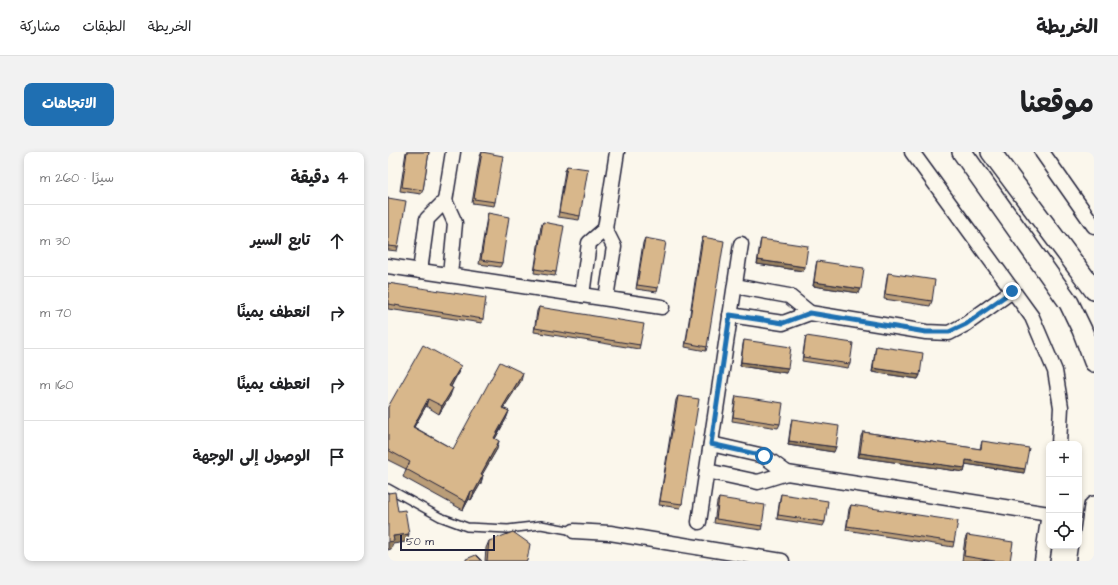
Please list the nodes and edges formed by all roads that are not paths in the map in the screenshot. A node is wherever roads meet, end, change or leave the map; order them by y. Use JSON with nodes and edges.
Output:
{"nodes":[{"id":1,"x":453,"y":152,"type":"edge"},
{"id":2,"x":617,"y":152,"type":"edge"},
{"id":3,"x":912,"y":152,"type":"edge"},
{"id":4,"x":962,"y":152,"type":"edge"},
{"id":5,"x":991,"y":152,"type":"edge"},
{"id":6,"x":1042,"y":152,"type":"edge"},
{"id":7,"x":445,"y":202,"type":"junction"},
{"id":8,"x":1094,"y":226,"type":"edge"},
{"id":9,"x":605,"y":229,"type":"junction"},
{"id":10,"x":741,"y":244,"type":"dead end"},
{"id":11,"x":388,"y":266,"type":"edge"},
{"id":12,"x":420,"y":271,"type":"junction"},
{"id":13,"x":450,"y":275,"type":"junction"},
{"id":14,"x":734,"y":286,"type":"junction"},
{"id":15,"x":1094,"y":290,"type":"edge"},
{"id":16,"x":1012,"y":291,"type":"junction"},
{"id":17,"x":582,"y":295,"type":"junction"},
{"id":18,"x":606,"y":298,"type":"junction"},
{"id":19,"x":662,"y":307,"type":"dead end"},
{"id":20,"x":810,"y":313,"type":"junction"},
{"id":21,"x":730,"y":315,"type":"junction"},
{"id":22,"x":1094,"y":362,"type":"edge"},
{"id":23,"x":1059,"y":441,"type":"edge"},
{"id":24,"x":711,"y":444,"type":"junction"},
{"id":25,"x":707,"y":471,"type":"junction"},
{"id":26,"x":787,"y":473,"type":"junction"},
{"id":27,"x":388,"y":488,"type":"edge"},
{"id":28,"x":1094,"y":506,"type":"edge"},
{"id":29,"x":1046,"y":513,"type":"edge"},
{"id":30,"x":699,"y":522,"type":"dead end"},
{"id":31,"x":574,"y":531,"type":"joint"},
{"id":32,"x":1046,"y":534,"type":"edge"},
{"id":33,"x":1094,"y":554,"type":"edge"},
{"id":34,"x":782,"y":561,"type":"edge"},
{"id":35,"x":1042,"y":561,"type":"edge"},
{"id":36,"x":1086,"y":561,"type":"edge"}],
"edges":[{"from":1,"to":7,"type":"street"},
{"from":2,"to":9,"type":"street"},
{"from":3,"to":16,"type":"street"},
{"from":4,"to":22,"type":"main road"},
{"from":5,"to":15,"type":"main road"},
{"from":6,"to":8,"type":"street"},
{"from":7,"to":12,"type":"street"},
{"from":7,"to":13,"type":"street"},
{"from":9,"to":17,"type":"street"},
{"from":9,"to":18,"type":"street"},
{"from":10,"to":14,"type":"street"},
{"from":11,"to":12,"type":"street"},
{"from":12,"to":13,"type":"street"},
{"from":13,"to":17,"type":"street"},
{"from":14,"to":20,"type":"street"},
{"from":14,"to":21,"type":"street"},
{"from":16,"to":20,"type":"street"},
{"from":16,"to":23,"type":"street"},
{"from":17,"to":18,"type":"street"},
{"from":18,"to":19,"type":"street"},
{"from":20,"to":21,"type":"street"},
{"from":21,"to":24,"type":"street"},
{"from":24,"to":25,"type":"street"},
{"from":24,"to":26,"type":"street"},
{"from":25,"to":26,"type":"street"},
{"from":25,"to":30,"type":"street"},
{"from":26,"to":29,"type":"street"},
{"from":27,"to":31,"type":"lane"},
{"from":28,"to":36,"type":"main road"},
{"from":31,"to":34,"type":"street"},
{"from":32,"to":35,"type":"street"},
{"from":33,"to":36,"type":"lane"}]}
